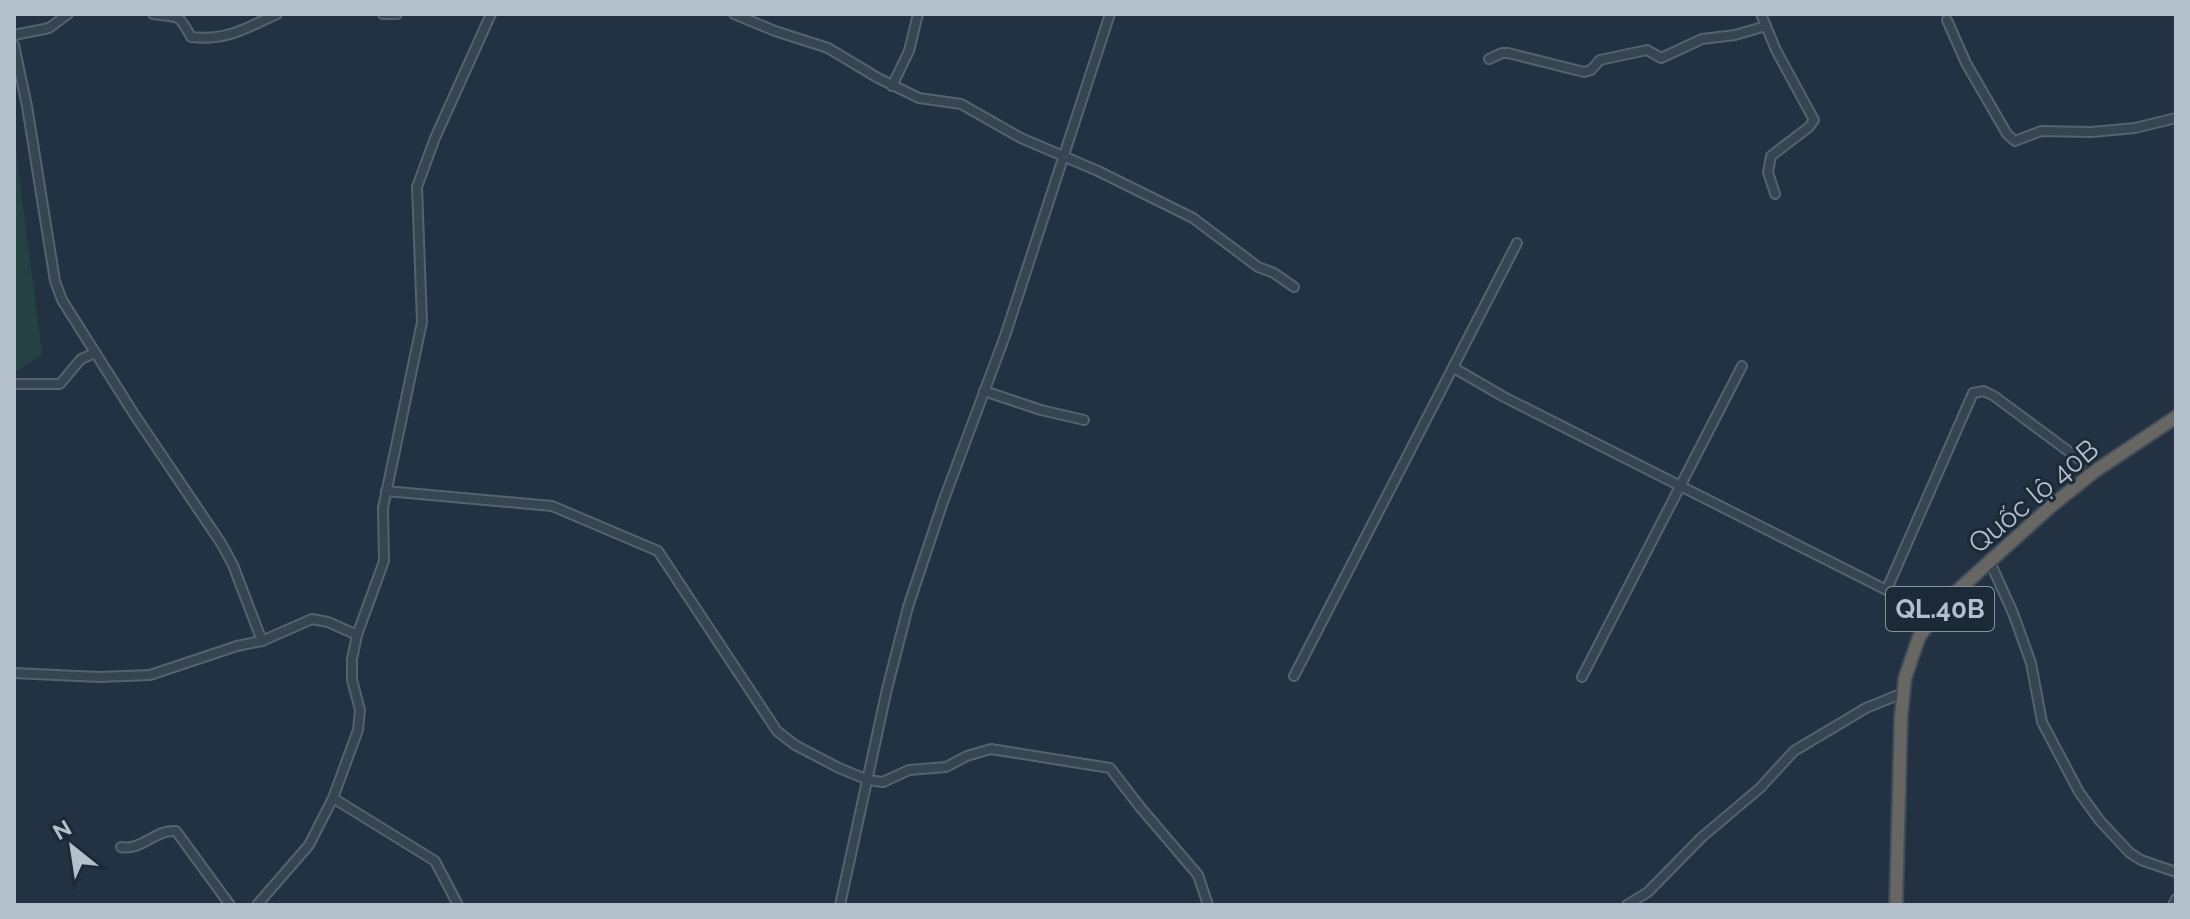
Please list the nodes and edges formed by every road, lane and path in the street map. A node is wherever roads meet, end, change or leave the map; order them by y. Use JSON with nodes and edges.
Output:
{"nodes":[{"id":1,"x":68,"y":14,"type":"edge"},
{"id":2,"x":153,"y":14,"type":"edge"},
{"id":3,"x":277,"y":14,"type":"edge"},
{"id":4,"x":383,"y":14,"type":"edge"},
{"id":5,"x":397,"y":14,"type":"edge"},
{"id":6,"x":490,"y":14,"type":"edge"},
{"id":7,"x":734,"y":14,"type":"edge"},
{"id":8,"x":918,"y":14,"type":"edge"},
{"id":9,"x":1110,"y":14,"type":"edge"},
{"id":10,"x":1761,"y":14,"type":"edge"},
{"id":11,"x":1947,"y":20,"type":"dead end"},
{"id":12,"x":1766,"y":26,"type":"junction"},
{"id":13,"x":14,"y":35,"type":"edge"},
{"id":14,"x":14,"y":45,"type":"edge"},
{"id":15,"x":1489,"y":59,"type":"dead end"},
{"id":16,"x":892,"y":86,"type":"junction"},
{"id":17,"x":2176,"y":118,"type":"edge"},
{"id":18,"x":1063,"y":157,"type":"junction"},
{"id":19,"x":1775,"y":194,"type":"dead end"},
{"id":20,"x":1517,"y":243,"type":"dead end"},
{"id":21,"x":1294,"y":287,"type":"dead end"},
{"id":22,"x":95,"y":353,"type":"junction"},
{"id":23,"x":1742,"y":366,"type":"dead end"},
{"id":24,"x":1454,"y":368,"type":"junction"},
{"id":25,"x":14,"y":384,"type":"edge"},
{"id":26,"x":984,"y":391,"type":"junction"},
{"id":27,"x":2176,"y":417,"type":"edge"},
{"id":28,"x":1084,"y":420,"type":"dead end"},
{"id":29,"x":2095,"y":471,"type":"junction"},
{"id":30,"x":1681,"y":486,"type":"junction"},
{"id":31,"x":386,"y":491,"type":"junction"},
{"id":32,"x":1990,"y":562,"type":"junction"},
{"id":33,"x":1887,"y":589,"type":"junction"},
{"id":34,"x":1936,"y":615,"type":"junction"},
{"id":35,"x":357,"y":635,"type":"junction"},
{"id":36,"x":262,"y":641,"type":"junction"},
{"id":37,"x":14,"y":673,"type":"edge"},
{"id":38,"x":1294,"y":676,"type":"dead end"},
{"id":39,"x":1582,"y":677,"type":"dead end"},
{"id":40,"x":1903,"y":693,"type":"junction"},
{"id":41,"x":868,"y":780,"type":"junction"},
{"id":42,"x":333,"y":798,"type":"junction"},
{"id":43,"x":121,"y":847,"type":"dead end"},
{"id":44,"x":2176,"y":872,"type":"edge"},
{"id":45,"x":2176,"y":899,"type":"edge"},
{"id":46,"x":230,"y":905,"type":"edge"},
{"id":47,"x":257,"y":905,"type":"edge"},
{"id":48,"x":458,"y":905,"type":"edge"},
{"id":49,"x":840,"y":905,"type":"edge"},
{"id":50,"x":1208,"y":905,"type":"edge"},
{"id":51,"x":1627,"y":905,"type":"edge"},
{"id":52,"x":1896,"y":905,"type":"edge"},
{"id":53,"x":2173,"y":905,"type":"edge"}],
"edges":[{"from":1,"to":13,"type":"street"},
{"from":2,"to":3,"type":"street"},
{"from":4,"to":5,"type":"street"},
{"from":6,"to":31,"type":"street"},
{"from":7,"to":16,"type":"street"},
{"from":8,"to":16,"type":"street"},
{"from":9,"to":18,"type":"street"},
{"from":10,"to":12,"type":"street"},
{"from":11,"to":17,"type":"street"},
{"from":12,"to":15,"type":"street"},
{"from":12,"to":19,"type":"street"},
{"from":14,"to":22,"type":"street"},
{"from":16,"to":18,"type":"street"},
{"from":18,"to":21,"type":"street"},
{"from":18,"to":26,"type":"street"},
{"from":20,"to":24,"type":"street"},
{"from":22,"to":25,"type":"street"},
{"from":22,"to":36,"type":"street"},
{"from":23,"to":30,"type":"street"},
{"from":24,"to":30,"type":"street"},
{"from":24,"to":38,"type":"street"},
{"from":26,"to":28,"type":"street"},
{"from":26,"to":41,"type":"street"},
{"from":27,"to":29,"type":"highway","name":"Quốc lộ 40B","number":"QL.40B"},
{"from":29,"to":32,"type":"highway","name":"Quốc lộ 40B","number":"QL.40B"},
{"from":29,"to":33,"type":"street"},
{"from":30,"to":33,"type":"street"},
{"from":30,"to":39,"type":"street"},
{"from":31,"to":35,"type":"street"},
{"from":31,"to":41,"type":"street"},
{"from":32,"to":34,"type":"highway","name":"Quốc lộ 40B","number":"QL.40B"},
{"from":32,"to":44,"type":"street"},
{"from":33,"to":34,"type":"street"},
{"from":34,"to":40,"type":"highway","name":"Quốc lộ 40B","number":"QL.40B"},
{"from":35,"to":36,"type":"street"},
{"from":35,"to":42,"type":"street"},
{"from":36,"to":37,"type":"street"},
{"from":40,"to":51,"type":"street"},
{"from":40,"to":52,"type":"highway","name":"Quốc lộ 40B","number":"QL.40B"},
{"from":41,"to":49,"type":"street"},
{"from":41,"to":50,"type":"street"},
{"from":42,"to":47,"type":"street"},
{"from":42,"to":48,"type":"street"},
{"from":43,"to":46,"type":"street"},
{"from":45,"to":53,"type":"street"}]}
